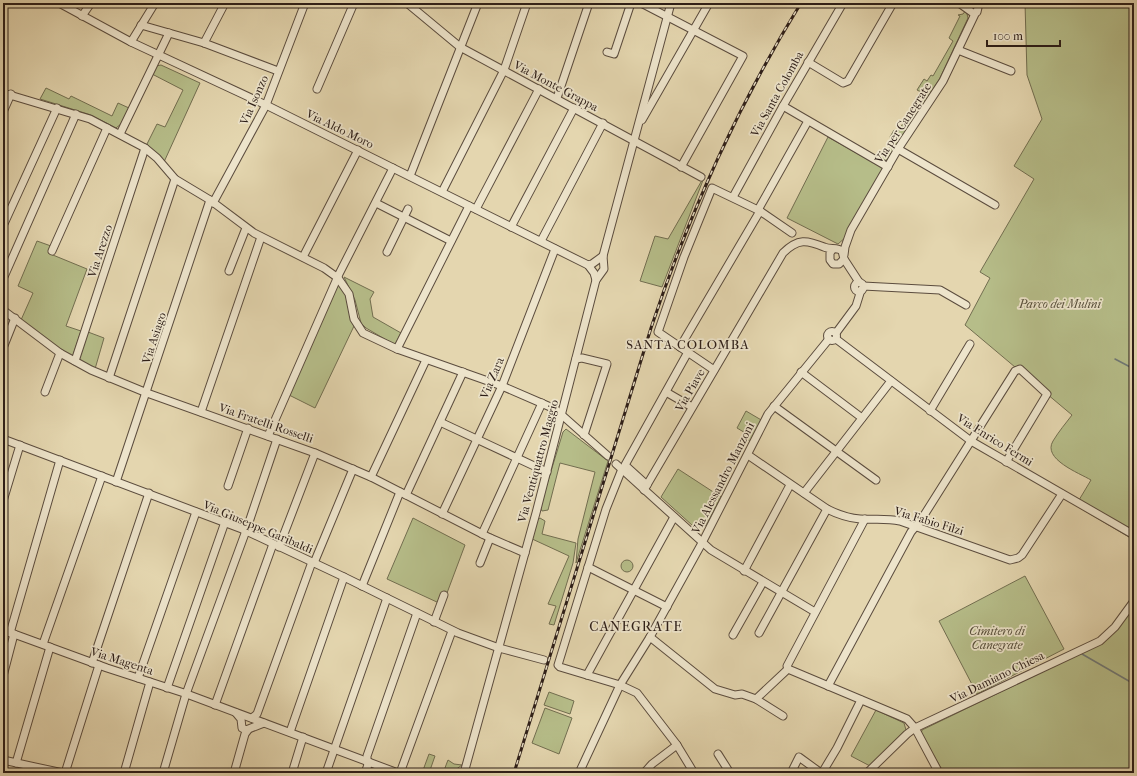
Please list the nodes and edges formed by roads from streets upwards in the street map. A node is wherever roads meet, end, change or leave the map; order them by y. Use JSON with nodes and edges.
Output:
{"nodes":[{"id":1,"x":59,"y":3,"type":"edge"},
{"id":2,"x":91,"y":3,"type":"edge"},
{"id":3,"x":155,"y":3,"type":"edge"},
{"id":4,"x":225,"y":3,"type":"edge"},
{"id":5,"x":305,"y":3,"type":"edge"},
{"id":6,"x":354,"y":3,"type":"edge"},
{"id":7,"x":408,"y":3,"type":"edge"},
{"id":8,"x":478,"y":3,"type":"edge"},
{"id":9,"x":527,"y":3,"type":"edge"},
{"id":10,"x":589,"y":3,"type":"edge"},
{"id":11,"x":631,"y":3,"type":"edge"},
{"id":12,"x":641,"y":3,"type":"edge"},
{"id":13,"x":671,"y":3,"type":"edge"},
{"id":14,"x":709,"y":3,"type":"edge"},
{"id":15,"x":843,"y":3,"type":"edge"},
{"id":16,"x":893,"y":3,"type":"edge"},
{"id":17,"x":959,"y":3,"type":"edge"},
{"id":18,"x":974,"y":11,"type":"edge"},
{"id":19,"x":82,"y":16,"type":"junction"},
{"id":20,"x":667,"y":16,"type":"junction"},
{"id":21,"x":140,"y":27,"type":"junction"},
{"id":22,"x":694,"y":30,"type":"junction"},
{"id":23,"x":169,"y":33,"type":"junction"},
{"id":24,"x":131,"y":42,"type":"junction"},
{"id":25,"x":204,"y":43,"type":"junction"},
{"id":26,"x":460,"y":47,"type":"junction"},
{"id":27,"x":958,"y":50,"type":"junction"},
{"id":28,"x":607,"y":52,"type":"dead end"},
{"id":29,"x":158,"y":54,"type":"junction"},
{"id":30,"x":808,"y":62,"type":"junction"},
{"id":31,"x":504,"y":70,"type":"junction"},
{"id":32,"x":278,"y":71,"type":"junction"},
{"id":33,"x":1011,"y":71,"type":"dead end"},
{"id":34,"x":317,"y":89,"type":"dead end"},
{"id":35,"x":539,"y":89,"type":"junction"},
{"id":36,"x":3,"y":92,"type":"edge"},
{"id":37,"x":11,"y":94,"type":"junction"},
{"id":38,"x":557,"y":98,"type":"junction"},
{"id":39,"x":266,"y":104,"type":"junction"},
{"id":40,"x":783,"y":106,"type":"junction"},
{"id":41,"x":57,"y":108,"type":"junction"},
{"id":42,"x":574,"y":108,"type":"junction"},
{"id":43,"x":3,"y":112,"type":"edge"},
{"id":44,"x":76,"y":114,"type":"junction"},
{"id":45,"x":808,"y":121,"type":"junction"},
{"id":46,"x":603,"y":123,"type":"junction"},
{"id":47,"x":107,"y":128,"type":"junction"},
{"id":48,"x":120,"y":134,"type":"junction"},
{"id":49,"x":634,"y":140,"type":"junction"},
{"id":50,"x":145,"y":148,"type":"junction"},
{"id":51,"x":898,"y":149,"type":"junction"},
{"id":52,"x":358,"y":150,"type":"junction"},
{"id":53,"x":682,"y":167,"type":"junction"},
{"id":54,"x":888,"y":167,"type":"junction"},
{"id":55,"x":393,"y":168,"type":"junction"},
{"id":56,"x":410,"y":176,"type":"junction"},
{"id":57,"x":701,"y":177,"type":"dead end"},
{"id":58,"x":175,"y":179,"type":"junction"},
{"id":59,"x":442,"y":192,"type":"junction"},
{"id":60,"x":733,"y":197,"type":"junction"},
{"id":61,"x":212,"y":201,"type":"junction"},
{"id":62,"x":376,"y":204,"type":"junction"},
{"id":63,"x":995,"y":205,"type":"dead end"},
{"id":64,"x":469,"y":206,"type":"junction"},
{"id":65,"x":408,"y":209,"type":"dead end"},
{"id":66,"x":476,"y":209,"type":"junction"},
{"id":67,"x":759,"y":211,"type":"junction"},
{"id":68,"x":404,"y":218,"type":"junction"},
{"id":69,"x":3,"y":226,"type":"edge"},
{"id":70,"x":511,"y":226,"type":"junction"},
{"id":71,"x":246,"y":228,"type":"junction"},
{"id":72,"x":792,"y":233,"type":"dead end"},
{"id":73,"x":261,"y":237,"type":"junction"},
{"id":74,"x":848,"y":238,"type":"junction"},
{"id":75,"x":450,"y":241,"type":"junction"},
{"id":76,"x":541,"y":241,"type":"junction"},
{"id":77,"x":555,"y":248,"type":"junction"},
{"id":78,"x":835,"y":249,"type":"junction"},
{"id":79,"x":52,"y":251,"type":"dead end"},
{"id":80,"x":387,"y":252,"type":"dead end"},
{"id":81,"x":829,"y":256,"type":"junction"},
{"id":82,"x":303,"y":257,"type":"junction"},
{"id":83,"x":843,"y":259,"type":"junction"},
{"id":84,"x":779,"y":260,"type":"junction"},
{"id":85,"x":604,"y":266,"type":"dead end"},
{"id":86,"x":595,"y":268,"type":"junction"},
{"id":87,"x":229,"y":271,"type":"dead end"},
{"id":88,"x":338,"y":278,"type":"junction"},
{"id":89,"x":3,"y":279,"type":"edge"},
{"id":90,"x":859,"y":286,"type":"junction"},
{"id":91,"x":966,"y":305,"type":"dead end"},
{"id":92,"x":3,"y":310,"type":"edge"},
{"id":93,"x":15,"y":318,"type":"junction"},
{"id":94,"x":833,"y":337,"type":"junction"},
{"id":95,"x":970,"y":344,"type":"dead end"},
{"id":96,"x":680,"y":347,"type":"junction"},
{"id":97,"x":3,"y":348,"type":"edge"},
{"id":98,"x":397,"y":349,"type":"junction"},
{"id":99,"x":688,"y":352,"type":"junction"},
{"id":100,"x":60,"y":353,"type":"junction"},
{"id":101,"x":578,"y":357,"type":"junction"},
{"id":102,"x":426,"y":360,"type":"junction"},
{"id":103,"x":75,"y":361,"type":"junction"},
{"id":104,"x":714,"y":370,"type":"junction"},
{"id":105,"x":463,"y":372,"type":"junction"},
{"id":106,"x":801,"y":372,"type":"junction"},
{"id":107,"x":109,"y":378,"type":"junction"},
{"id":108,"x":891,"y":381,"type":"junction"},
{"id":109,"x":502,"y":386,"type":"junction"},
{"id":110,"x":45,"y":392,"type":"dead end"},
{"id":111,"x":666,"y":392,"type":"junction"},
{"id":112,"x":147,"y":393,"type":"junction"},
{"id":113,"x":542,"y":403,"type":"junction"},
{"id":114,"x":774,"y":406,"type":"junction"},
{"id":115,"x":692,"y":407,"type":"junction"},
{"id":116,"x":930,"y":411,"type":"junction"},
{"id":117,"x":201,"y":412,"type":"junction"},
{"id":118,"x":561,"y":414,"type":"junction"},
{"id":119,"x":862,"y":418,"type":"junction"},
{"id":120,"x":440,"y":422,"type":"junction"},
{"id":121,"x":248,"y":428,"type":"junction"},
{"id":122,"x":584,"y":435,"type":"junction"},
{"id":123,"x":268,"y":436,"type":"junction"},
{"id":124,"x":3,"y":439,"type":"edge"},
{"id":125,"x":277,"y":439,"type":"junction"},
{"id":126,"x":477,"y":439,"type":"junction"},
{"id":127,"x":971,"y":441,"type":"junction"},
{"id":128,"x":20,"y":445,"type":"junction"},
{"id":129,"x":837,"y":451,"type":"junction"},
{"id":130,"x":315,"y":452,"type":"junction"},
{"id":131,"x":748,"y":455,"type":"junction"},
{"id":132,"x":608,"y":456,"type":"dead end"},
{"id":133,"x":517,"y":458,"type":"junction"},
{"id":134,"x":60,"y":460,"type":"junction"},
{"id":135,"x":1006,"y":462,"type":"junction"},
{"id":136,"x":616,"y":464,"type":"dead end"},
{"id":137,"x":353,"y":469,"type":"junction"},
{"id":138,"x":622,"y":470,"type":"junction"},
{"id":139,"x":547,"y":472,"type":"junction"},
{"id":140,"x":102,"y":476,"type":"junction"},
{"id":141,"x":371,"y":477,"type":"junction"},
{"id":142,"x":876,"y":480,"type":"dead end"},
{"id":143,"x":116,"y":482,"type":"junction"},
{"id":144,"x":790,"y":485,"type":"junction"},
{"id":145,"x":228,"y":486,"type":"dead end"},
{"id":146,"x":646,"y":488,"type":"junction"},
{"id":147,"x":149,"y":493,"type":"junction"},
{"id":148,"x":804,"y":493,"type":"junction"},
{"id":149,"x":403,"y":494,"type":"junction"},
{"id":150,"x":1062,"y":494,"type":"junction"},
{"id":151,"x":3,"y":501,"type":"edge"},
{"id":152,"x":827,"y":509,"type":"junction"},
{"id":153,"x":196,"y":512,"type":"junction"},
{"id":154,"x":442,"y":514,"type":"junction"},
{"id":155,"x":674,"y":517,"type":"junction"},
{"id":156,"x":865,"y":519,"type":"junction"},
{"id":157,"x":225,"y":522,"type":"junction"},
{"id":158,"x":916,"y":526,"type":"junction"},
{"id":159,"x":246,"y":530,"type":"junction"},
{"id":160,"x":482,"y":534,"type":"junction"},
{"id":161,"x":1134,"y":535,"type":"edge"},
{"id":162,"x":490,"y":538,"type":"junction"},
{"id":163,"x":702,"y":543,"type":"junction"},
{"id":164,"x":276,"y":545,"type":"junction"},
{"id":165,"x":525,"y":553,"type":"junction"},
{"id":166,"x":313,"y":563,"type":"junction"},
{"id":167,"x":480,"y":563,"type":"dead end"},
{"id":168,"x":588,"y":567,"type":"junction"},
{"id":169,"x":744,"y":571,"type":"junction"},
{"id":170,"x":344,"y":577,"type":"junction"},
{"id":171,"x":763,"y":582,"type":"junction"},
{"id":172,"x":362,"y":586,"type":"junction"},
{"id":173,"x":634,"y":589,"type":"junction"},
{"id":174,"x":782,"y":592,"type":"junction"},
{"id":175,"x":444,"y":595,"type":"dead end"},
{"id":176,"x":387,"y":598,"type":"junction"},
{"id":177,"x":1134,"y":600,"type":"edge"},
{"id":178,"x":667,"y":607,"type":"junction"},
{"id":179,"x":815,"y":612,"type":"junction"},
{"id":180,"x":417,"y":613,"type":"junction"},
{"id":181,"x":434,"y":622,"type":"junction"},
{"id":182,"x":452,"y":631,"type":"junction"},
{"id":183,"x":9,"y":632,"type":"edge"},
{"id":184,"x":759,"y":633,"type":"dead end"},
{"id":185,"x":733,"y":635,"type":"dead end"},
{"id":186,"x":650,"y":637,"type":"junction"},
{"id":187,"x":46,"y":646,"type":"junction"},
{"id":188,"x":499,"y":648,"type":"junction"},
{"id":189,"x":544,"y":660,"type":"dead end"},
{"id":190,"x":95,"y":664,"type":"junction"},
{"id":191,"x":107,"y":668,"type":"junction"},
{"id":192,"x":788,"y":669,"type":"junction"},
{"id":193,"x":587,"y":675,"type":"junction"},
{"id":194,"x":3,"y":676,"type":"edge"},
{"id":195,"x":95,"y":678,"type":"junction"},
{"id":196,"x":138,"y":678,"type":"junction"},
{"id":197,"x":150,"y":682,"type":"junction"},
{"id":198,"x":620,"y":686,"type":"junction"},
{"id":199,"x":828,"y":686,"type":"junction"},
{"id":200,"x":167,"y":688,"type":"junction"},
{"id":201,"x":186,"y":694,"type":"junction"},
{"id":202,"x":756,"y":699,"type":"junction"},
{"id":203,"x":861,"y":700,"type":"junction"},
{"id":204,"x":215,"y":705,"type":"junction"},
{"id":205,"x":235,"y":712,"type":"junction"},
{"id":206,"x":783,"y":716,"type":"dead end"},
{"id":207,"x":251,"y":718,"type":"junction"},
{"id":208,"x":241,"y":721,"type":"junction"},
{"id":209,"x":265,"y":723,"type":"junction"},
{"id":210,"x":915,"y":728,"type":"junction"},
{"id":211,"x":247,"y":730,"type":"junction"},
{"id":212,"x":290,"y":732,"type":"junction"},
{"id":213,"x":303,"y":737,"type":"junction"},
{"id":214,"x":677,"y":745,"type":"junction"},
{"id":215,"x":333,"y":749,"type":"junction"},
{"id":216,"x":718,"y":754,"type":"dead end"},
{"id":217,"x":3,"y":760,"type":"edge"},
{"id":218,"x":366,"y":760,"type":"junction"},
{"id":219,"x":16,"y":763,"type":"junction"},
{"id":220,"x":466,"y":764,"type":"junction"},
{"id":221,"x":389,"y":772,"type":"edge"},
{"id":222,"x":64,"y":773,"type":"edge"},
{"id":223,"x":124,"y":773,"type":"edge"},
{"id":224,"x":163,"y":773,"type":"edge"},
{"id":225,"x":234,"y":773,"type":"edge"},
{"id":226,"x":292,"y":773,"type":"edge"},
{"id":227,"x":326,"y":773,"type":"edge"},
{"id":228,"x":365,"y":773,"type":"edge"},
{"id":229,"x":399,"y":773,"type":"edge"},
{"id":230,"x":458,"y":773,"type":"edge"},
{"id":231,"x":464,"y":773,"type":"edge"},
{"id":232,"x":579,"y":773,"type":"edge"},
{"id":233,"x":644,"y":773,"type":"edge"},
{"id":234,"x":694,"y":773,"type":"edge"},
{"id":235,"x":730,"y":773,"type":"edge"},
{"id":236,"x":790,"y":773,"type":"edge"},
{"id":237,"x":821,"y":773,"type":"edge"},
{"id":238,"x":867,"y":773,"type":"edge"},
{"id":239,"x":939,"y":773,"type":"edge"}],
"edges":[{"from":1,"to":19,"type":"street","name":"Via Aldo Moro"},
{"from":2,"to":19,"type":"street"},
{"from":3,"to":21,"type":"street"},
{"from":4,"to":25,"type":"street"},
{"from":5,"to":32,"type":"street","name":"Via Isonzo"},
{"from":6,"to":34,"type":"street"},
{"from":7,"to":26,"type":"street","name":"Via Monte Grappa"},
{"from":8,"to":26,"type":"street"},
{"from":9,"to":31,"type":"street"},
{"from":10,"to":38,"type":"street"},
{"from":11,"to":28,"type":"street"},
{"from":12,"to":20,"type":"street"},
{"from":13,"to":20,"type":"street"},
{"from":14,"to":22,"type":"street"},
{"from":15,"to":30,"type":"street","name":"Via Santa Colomba"},
{"from":16,"to":30,"type":"street"},
{"from":17,"to":18,"type":"street"},
{"from":18,"to":27,"type":"street","name":"Via per Canegrate"},
{"from":19,"to":24,"type":"street","name":"Via Aldo Moro"},
{"from":20,"to":22,"type":"street"},
{"from":20,"to":49,"type":"street"},
{"from":21,"to":23,"type":"street"},
{"from":21,"to":24,"type":"street"},
{"from":22,"to":49,"type":"street"},
{"from":22,"to":53,"type":"street"},
{"from":23,"to":25,"type":"street"},
{"from":23,"to":29,"type":"street"},
{"from":24,"to":29,"type":"street","name":"Via Aldo Moro"},
{"from":25,"to":32,"type":"street"},
{"from":26,"to":31,"type":"street","name":"Via Monte Grappa"},
{"from":26,"to":56,"type":"street"},
{"from":27,"to":33,"type":"street"},
{"from":27,"to":51,"type":"street","name":"Via per Canegrate"},
{"from":29,"to":39,"type":"street","name":"Via Aldo Moro"},
{"from":29,"to":48,"type":"street"},
{"from":30,"to":40,"type":"street","name":"Via Santa Colomba"},
{"from":31,"to":35,"type":"street","name":"Via Monte Grappa"},
{"from":31,"to":59,"type":"street"},
{"from":32,"to":39,"type":"street","name":"Via Isonzo"},
{"from":35,"to":38,"type":"street","name":"Via Monte Grappa"},
{"from":35,"to":66,"type":"street"},
{"from":36,"to":37,"type":"street"},
{"from":37,"to":41,"type":"street"},
{"from":37,"to":43,"type":"street"},
{"from":38,"to":42,"type":"street","name":"Via Monte Grappa"},
{"from":39,"to":52,"type":"street","name":"Via Aldo Moro"},
{"from":39,"to":61,"type":"street","name":"Via Isonzo"},
{"from":40,"to":45,"type":"street"},
{"from":40,"to":60,"type":"street","name":"Via Santa Colomba"},
{"from":41,"to":44,"type":"street"},
{"from":41,"to":69,"type":"street"},
{"from":42,"to":46,"type":"street","name":"Via Monte Grappa"},
{"from":42,"to":70,"type":"street"},
{"from":44,"to":47,"type":"street"},
{"from":44,"to":89,"type":"street"},
{"from":45,"to":54,"type":"street"},
{"from":45,"to":67,"type":"street"},
{"from":46,"to":49,"type":"street","name":"Via Monte Grappa"},
{"from":46,"to":76,"type":"street"},
{"from":47,"to":48,"type":"street"},
{"from":47,"to":79,"type":"street"},
{"from":48,"to":50,"type":"street"},
{"from":49,"to":53,"type":"street","name":"Via Monte Grappa"},
{"from":49,"to":86,"type":"street","name":"Via Ventiquattro Maggio"},
{"from":50,"to":58,"type":"street"},
{"from":50,"to":103,"type":"street","name":"Via Arezzo"},
{"from":51,"to":54,"type":"street","name":"Via per Canegrate"},
{"from":51,"to":63,"type":"street"},
{"from":52,"to":55,"type":"street","name":"Via Aldo Moro"},
{"from":52,"to":82,"type":"street"},
{"from":53,"to":57,"type":"street","name":"Via Monte Grappa"},
{"from":54,"to":74,"type":"street","name":"Via per Canegrate"},
{"from":55,"to":56,"type":"street","name":"Via Aldo Moro"},
{"from":55,"to":62,"type":"street"},
{"from":56,"to":59,"type":"street","name":"Via Aldo Moro"},
{"from":58,"to":61,"type":"street"},
{"from":58,"to":107,"type":"street"},
{"from":59,"to":64,"type":"street","name":"Via Aldo Moro"},
{"from":60,"to":67,"type":"street"},
{"from":60,"to":96,"type":"street"},
{"from":61,"to":71,"type":"street"},
{"from":61,"to":112,"type":"street","name":"Via Asiago"},
{"from":62,"to":68,"type":"street"},
{"from":62,"to":88,"type":"street"},
{"from":64,"to":66,"type":"street","name":"Via Aldo Moro"},
{"from":64,"to":75,"type":"street"},
{"from":65,"to":68,"type":"street"},
{"from":66,"to":70,"type":"street","name":"Via Aldo Moro"},
{"from":67,"to":72,"type":"street"},
{"from":67,"to":96,"type":"street"},
{"from":68,"to":75,"type":"street"},
{"from":68,"to":80,"type":"street"},
{"from":70,"to":76,"type":"street","name":"Via Aldo Moro"},
{"from":71,"to":73,"type":"street"},
{"from":71,"to":87,"type":"street"},
{"from":73,"to":82,"type":"street"},
{"from":73,"to":117,"type":"street"},
{"from":74,"to":78,"type":"street","name":"Via per Canegrate"},
{"from":74,"to":83,"type":"street","name":"Via per Canegrate"},
{"from":75,"to":98,"type":"street"},
{"from":76,"to":77,"type":"street","name":"Via Aldo Moro"},
{"from":77,"to":86,"type":"street","name":"Via Aldo Moro"},
{"from":77,"to":109,"type":"street","name":"Via Zara"},
{"from":78,"to":81,"type":"street","name":"Via per Canegrate"},
{"from":78,"to":83,"type":"street","name":"Via Piave"},
{"from":78,"to":84,"type":"street","name":"Via Piave"},
{"from":81,"to":83,"type":"street","name":"Via Piave"},
{"from":81,"to":84,"type":"street","name":"Via Piave"},
{"from":82,"to":88,"type":"street"},
{"from":83,"to":90,"type":"street"},
{"from":84,"to":104,"type":"street","name":"Via Piave"},
{"from":85,"to":86,"type":"street","name":"Via Ventiquattro Maggio"},
{"from":86,"to":101,"type":"street","name":"Via Ventiquattro Maggio"},
{"from":88,"to":98,"type":"street"},
{"from":88,"to":123,"type":"street"},
{"from":90,"to":91,"type":"street"},
{"from":90,"to":94,"type":"street","name":"Via Alessandro Manzoni"},
{"from":92,"to":93,"type":"street","name":"Via Fratelli Rosselli"},
{"from":93,"to":97,"type":"street"},
{"from":93,"to":100,"type":"street","name":"Via Fratelli Rosselli"},
{"from":94,"to":106,"type":"street","name":"Via Alessandro Manzoni"},
{"from":94,"to":108,"type":"street","name":"Via Enrico Fermi"},
{"from":95,"to":116,"type":"street"},
{"from":96,"to":99,"type":"street"},
{"from":98,"to":102,"type":"street"},
{"from":99,"to":104,"type":"street"},
{"from":99,"to":111,"type":"street"},
{"from":100,"to":103,"type":"street","name":"Via Fratelli Rosselli"},
{"from":100,"to":110,"type":"street"},
{"from":101,"to":118,"type":"street","name":"Via Ventiquattro Maggio"},
{"from":101,"to":122,"type":"street"},
{"from":102,"to":105,"type":"street"},
{"from":102,"to":141,"type":"street"},
{"from":103,"to":107,"type":"street","name":"Via Fratelli Rosselli"},
{"from":104,"to":115,"type":"street","name":"Via Piave"},
{"from":105,"to":109,"type":"street"},
{"from":105,"to":120,"type":"street"},
{"from":106,"to":114,"type":"street","name":"Via Alessandro Manzoni"},
{"from":106,"to":119,"type":"street"},
{"from":107,"to":112,"type":"street","name":"Via Fratelli Rosselli"},
{"from":108,"to":116,"type":"street","name":"Via Enrico Fermi"},
{"from":108,"to":119,"type":"street"},
{"from":109,"to":113,"type":"street"},
{"from":109,"to":126,"type":"street","name":"Via Zara"},
{"from":111,"to":115,"type":"street"},
{"from":111,"to":146,"type":"street"},
{"from":112,"to":117,"type":"street","name":"Via Fratelli Rosselli"},
{"from":112,"to":143,"type":"street","name":"Via Asiago"},
{"from":113,"to":118,"type":"street"},
{"from":113,"to":133,"type":"street"},
{"from":114,"to":129,"type":"street"},
{"from":114,"to":131,"type":"street","name":"Via Alessandro Manzoni"},
{"from":115,"to":146,"type":"street","name":"Via Piave"},
{"from":116,"to":127,"type":"street","name":"Via Enrico Fermi"},
{"from":117,"to":121,"type":"street","name":"Via Fratelli Rosselli"},
{"from":118,"to":122,"type":"street"},
{"from":118,"to":139,"type":"street","name":"Via Ventiquattro Maggio"},
{"from":119,"to":129,"type":"street"},
{"from":120,"to":126,"type":"street"},
{"from":120,"to":149,"type":"street"},
{"from":121,"to":123,"type":"street","name":"Via Fratelli Rosselli"},
{"from":121,"to":145,"type":"street"},
{"from":122,"to":132,"type":"street"},
{"from":123,"to":125,"type":"street","name":"Via Fratelli Rosselli"},
{"from":124,"to":128,"type":"street","name":"Via Giuseppe Garibaldi"},
{"from":125,"to":130,"type":"street","name":"Via Fratelli Rosselli"},
{"from":125,"to":159,"type":"street"},
{"from":126,"to":133,"type":"street"},
{"from":126,"to":154,"type":"street","name":"Via Zara"},
{"from":127,"to":135,"type":"street","name":"Via Enrico Fermi"},
{"from":127,"to":135,"type":"street"},
{"from":127,"to":158,"type":"street"},
{"from":128,"to":134,"type":"street","name":"Via Giuseppe Garibaldi"},
{"from":128,"to":151,"type":"street"},
{"from":129,"to":142,"type":"street"},
{"from":129,"to":148,"type":"street"},
{"from":130,"to":137,"type":"street","name":"Via Fratelli Rosselli"},
{"from":130,"to":164,"type":"street"},
{"from":131,"to":144,"type":"street","name":"Via Fabio Filzi"},
{"from":131,"to":163,"type":"street","name":"Via Alessandro Manzoni"},
{"from":133,"to":139,"type":"street"},
{"from":133,"to":160,"type":"street"},
{"from":134,"to":140,"type":"street","name":"Via Giuseppe Garibaldi"},
{"from":134,"to":183,"type":"street"},
{"from":135,"to":150,"type":"street","name":"Via Enrico Fermi"},
{"from":136,"to":138,"type":"street"},
{"from":137,"to":141,"type":"street","name":"Via Fratelli Rosselli"},
{"from":137,"to":166,"type":"street"},
{"from":138,"to":146,"type":"street"},
{"from":138,"to":168,"type":"street"},
{"from":139,"to":165,"type":"street","name":"Via Ventiquattro Maggio"},
{"from":140,"to":143,"type":"street","name":"Via Giuseppe Garibaldi"},
{"from":140,"to":187,"type":"street"},
{"from":141,"to":149,"type":"street","name":"Via Fratelli Rosselli"},
{"from":143,"to":147,"type":"street","name":"Via Giuseppe Garibaldi"},
{"from":144,"to":148,"type":"street","name":"Via Fabio Filzi"},
{"from":144,"to":169,"type":"street"},
{"from":146,"to":155,"type":"street"},
{"from":147,"to":153,"type":"street","name":"Via Giuseppe Garibaldi"},
{"from":147,"to":190,"type":"street"},
{"from":148,"to":152,"type":"street","name":"Via Fabio Filzi"},
{"from":149,"to":154,"type":"street","name":"Via Fratelli Rosselli"},
{"from":149,"to":172,"type":"street"},
{"from":150,"to":158,"type":"street","name":"Via Fabio Filzi"},
{"from":150,"to":161,"type":"street","name":"Via Enrico Fermi"},
{"from":152,"to":156,"type":"street","name":"Via Fabio Filzi"},
{"from":152,"to":174,"type":"street"},
{"from":153,"to":157,"type":"street","name":"Via Giuseppe Garibaldi"},
{"from":153,"to":196,"type":"street"},
{"from":154,"to":160,"type":"street","name":"Via Fratelli Rosselli"},
{"from":155,"to":163,"type":"street"},
{"from":155,"to":173,"type":"street"},
{"from":156,"to":158,"type":"street","name":"Via Fabio Filzi"},
{"from":156,"to":179,"type":"street"},
{"from":157,"to":159,"type":"street","name":"Via Giuseppe Garibaldi"},
{"from":157,"to":200,"type":"street"},
{"from":158,"to":199,"type":"street"},
{"from":159,"to":164,"type":"street","name":"Via Giuseppe Garibaldi"},
{"from":159,"to":201,"type":"street"},
{"from":160,"to":162,"type":"street","name":"Via Fratelli Rosselli"},
{"from":162,"to":165,"type":"street","name":"Via Fratelli Rosselli"},
{"from":162,"to":167,"type":"street"},
{"from":163,"to":169,"type":"street"},
{"from":163,"to":178,"type":"street","name":"Via Alessandro Manzoni"},
{"from":164,"to":166,"type":"street","name":"Via Giuseppe Garibaldi"},
{"from":164,"to":204,"type":"street"},
{"from":165,"to":188,"type":"street","name":"Via Ventiquattro Maggio"},
{"from":166,"to":170,"type":"street","name":"Via Giuseppe Garibaldi"},
{"from":166,"to":207,"type":"street"},
{"from":168,"to":173,"type":"street"},
{"from":168,"to":193,"type":"street"},
{"from":169,"to":171,"type":"street"},
{"from":170,"to":172,"type":"street","name":"Via Giuseppe Garibaldi"},
{"from":170,"to":212,"type":"street"},
{"from":171,"to":174,"type":"street"},
{"from":171,"to":185,"type":"street"},
{"from":172,"to":176,"type":"street","name":"Via Giuseppe Garibaldi"},
{"from":173,"to":178,"type":"street"},
{"from":173,"to":193,"type":"street"},
{"from":174,"to":179,"type":"street"},
{"from":174,"to":184,"type":"street"},
{"from":175,"to":181,"type":"street"},
{"from":176,"to":180,"type":"street","name":"Via Giuseppe Garibaldi"},
{"from":176,"to":215,"type":"street"},
{"from":177,"to":210,"type":"street","name":"Via Damiano Chiesa"},
{"from":178,"to":186,"type":"street","name":"Via Alessandro Manzoni"},
{"from":179,"to":192,"type":"street"},
{"from":180,"to":181,"type":"street","name":"Via Giuseppe Garibaldi"},
{"from":180,"to":218,"type":"street"},
{"from":181,"to":182,"type":"street","name":"Via Giuseppe Garibaldi"},
{"from":182,"to":188,"type":"street","name":"Via Giuseppe Garibaldi"},
{"from":182,"to":229,"type":"street"},
{"from":183,"to":187,"type":"street","name":"Via Magenta"},
{"from":183,"to":194,"type":"street"},
{"from":186,"to":198,"type":"street","name":"Via Alessandro Manzoni"},
{"from":186,"to":202,"type":"street"},
{"from":187,"to":190,"type":"street","name":"Via Magenta"},
{"from":187,"to":219,"type":"street"},
{"from":188,"to":189,"type":"street","name":"Via Giuseppe Garibaldi"},
{"from":188,"to":220,"type":"street","name":"Via Ventiquattro Maggio"},
{"from":190,"to":191,"type":"street","name":"Via Magenta"},
{"from":190,"to":195,"type":"street"},
{"from":191,"to":195,"type":"street"},
{"from":191,"to":196,"type":"street","name":"Via Magenta"},
{"from":192,"to":199,"type":"street"},
{"from":192,"to":202,"type":"street"},
{"from":193,"to":198,"type":"street"},
{"from":195,"to":222,"type":"street"},
{"from":196,"to":197,"type":"street","name":"Via Magenta"},
{"from":197,"to":200,"type":"street","name":"Via Magenta"},
{"from":197,"to":223,"type":"street"},
{"from":198,"to":214,"type":"street"},
{"from":198,"to":232,"type":"street","name":"Via Alessandro Manzoni"},
{"from":199,"to":203,"type":"street"},
{"from":200,"to":201,"type":"street","name":"Via Magenta"},
{"from":201,"to":204,"type":"street","name":"Via Magenta"},
{"from":201,"to":224,"type":"street"},
{"from":202,"to":206,"type":"street"},
{"from":203,"to":210,"type":"street"},
{"from":203,"to":237,"type":"street"},
{"from":204,"to":205,"type":"street","name":"Via Magenta"},
{"from":205,"to":207,"type":"street","name":"Via Magenta"},
{"from":205,"to":208,"type":"street"},
{"from":207,"to":208,"type":"street"},
{"from":207,"to":209,"type":"street","name":"Via Magenta"},
{"from":207,"to":211,"type":"street"},
{"from":208,"to":211,"type":"street"},
{"from":209,"to":211,"type":"street"},
{"from":209,"to":212,"type":"street","name":"Via Magenta"},
{"from":210,"to":238,"type":"street","name":"Via Damiano Chiesa"},
{"from":210,"to":239,"type":"street"},
{"from":211,"to":225,"type":"street"},
{"from":212,"to":213,"type":"street","name":"Via Magenta"},
{"from":213,"to":215,"type":"street","name":"Via Magenta"},
{"from":213,"to":226,"type":"street"},
{"from":214,"to":233,"type":"street"},
{"from":214,"to":234,"type":"street"},
{"from":215,"to":218,"type":"street","name":"Via Magenta"},
{"from":215,"to":227,"type":"street"},
{"from":216,"to":235,"type":"street"},
{"from":217,"to":219,"type":"street"},
{"from":218,"to":221,"type":"street","name":"Via Magenta"},
{"from":218,"to":228,"type":"street"},
{"from":219,"to":222,"type":"street"},
{"from":220,"to":230,"type":"street"},
{"from":220,"to":231,"type":"street","name":"Via Ventiquattro Maggio"},
{"from":221,"to":229,"type":"street","name":"Via Magenta"},
{"from":236,"to":237,"type":"street"}]}
